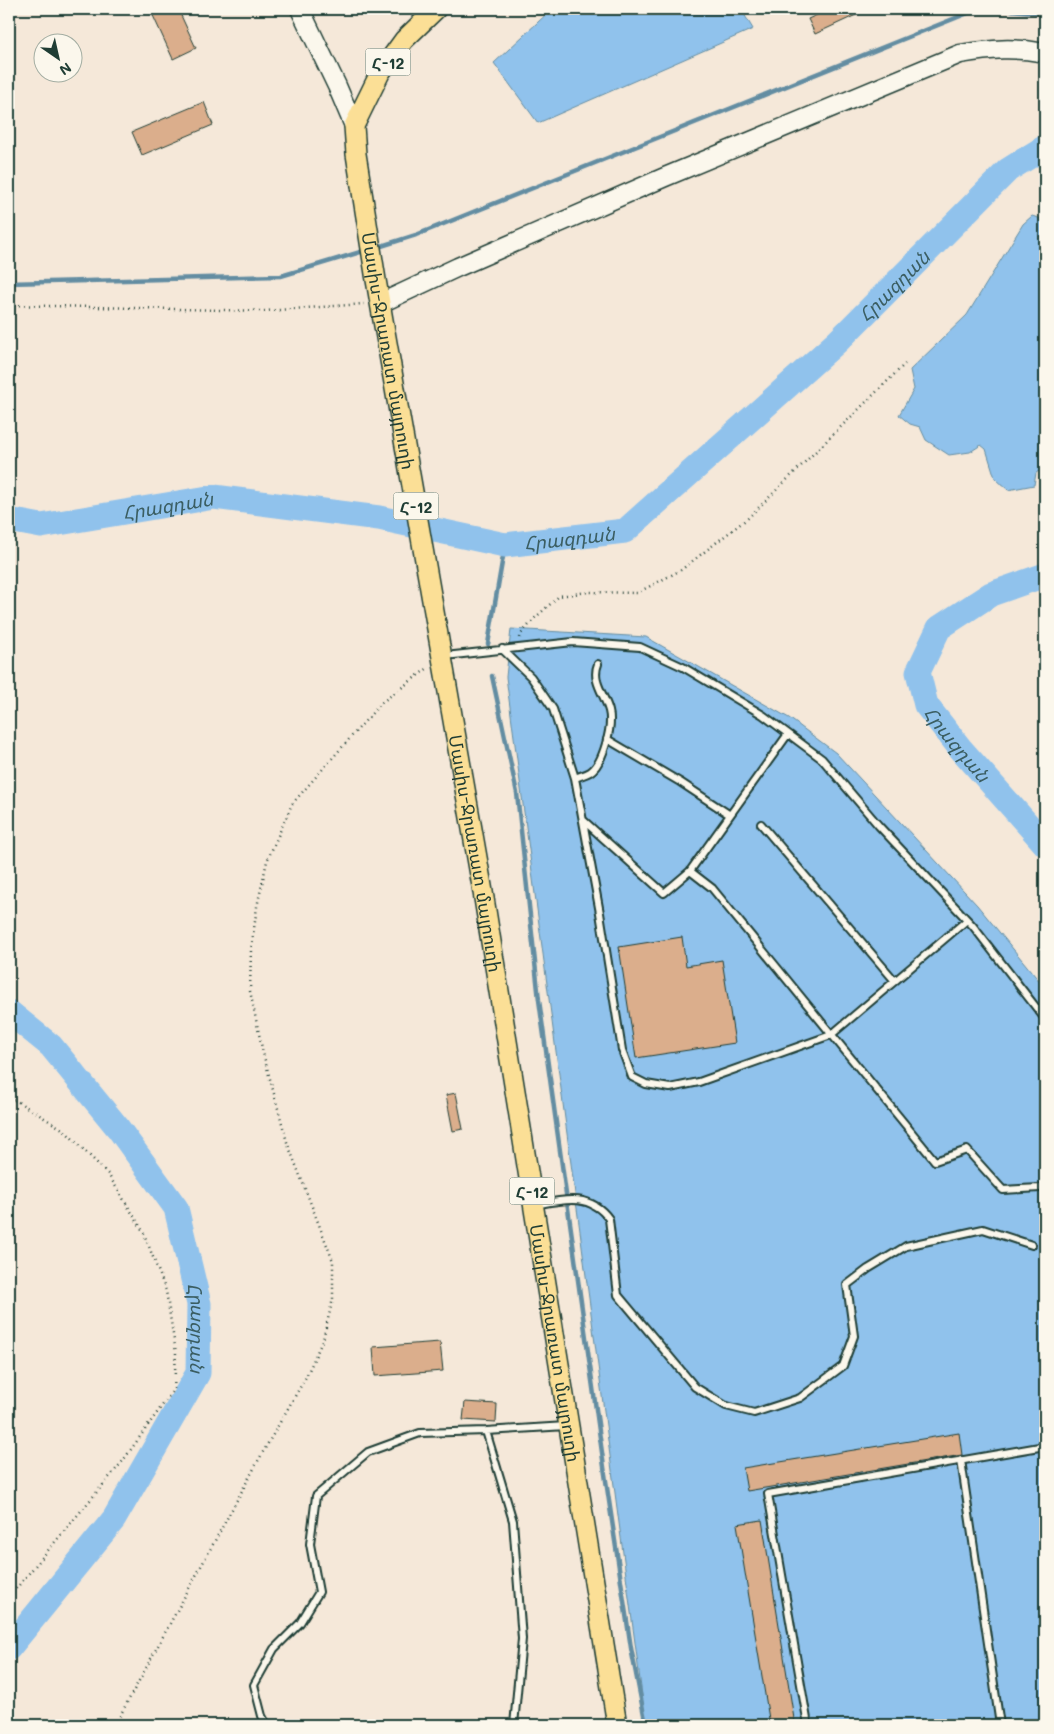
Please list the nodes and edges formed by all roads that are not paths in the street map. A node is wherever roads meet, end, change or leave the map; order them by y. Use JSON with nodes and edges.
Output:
{"nodes":[{"id":1,"x":300,"y":9,"type":"edge"},
{"id":2,"x":436,"y":9,"type":"edge"},
{"id":3,"x":1045,"y":53,"type":"edge"},
{"id":4,"x":354,"y":126,"type":"junction"},
{"id":5,"x":380,"y":303,"type":"junction"},
{"id":6,"x":502,"y":649,"type":"junction"},
{"id":7,"x":443,"y":656,"type":"junction"},
{"id":8,"x":598,"y":664,"type":"dead end"},
{"id":9,"x":788,"y":734,"type":"junction"},
{"id":10,"x":607,"y":739,"type":"junction"},
{"id":11,"x":575,"y":778,"type":"junction"},
{"id":12,"x":730,"y":815,"type":"junction"},
{"id":13,"x":583,"y":820,"type":"junction"},
{"id":14,"x":761,"y":824,"type":"dead end"},
{"id":15,"x":690,"y":871,"type":"junction"},
{"id":16,"x":967,"y":920,"type":"junction"},
{"id":17,"x":895,"y":981,"type":"junction"},
{"id":18,"x":1045,"y":1019,"type":"edge"},
{"id":19,"x":831,"y":1035,"type":"junction"},
{"id":20,"x":1045,"y":1185,"type":"edge"},
{"id":21,"x":534,"y":1205,"type":"junction"},
{"id":22,"x":1032,"y":1245,"type":"dead end"},
{"id":23,"x":570,"y":1426,"type":"junction"},
{"id":24,"x":486,"y":1431,"type":"junction"},
{"id":25,"x":1045,"y":1446,"type":"edge"},
{"id":26,"x":961,"y":1460,"type":"junction"},
{"id":27,"x":267,"y":1725,"type":"edge"},
{"id":28,"x":514,"y":1725,"type":"edge"},
{"id":29,"x":617,"y":1725,"type":"edge"},
{"id":30,"x":808,"y":1725,"type":"edge"},
{"id":31,"x":1000,"y":1725,"type":"edge"}],
"edges":[{"from":1,"to":4,"type":"main road"},
{"from":2,"to":4,"type":"main road","number":"Հ-12"},
{"from":3,"to":5,"type":"main road"},
{"from":4,"to":5,"type":"main road","name":"Մասիս-Ջրառատ մայրուղի","number":"Հ-12"},
{"from":5,"to":7,"type":"main road","name":"Մասիս-Ջրառատ մայրուղի","number":"Հ-12"},
{"from":6,"to":7,"type":"lane"},
{"from":6,"to":9,"type":"lane"},
{"from":6,"to":11,"type":"lane"},
{"from":7,"to":21,"type":"main road","name":"Մասիս-Ջրառատ մայրուղի","number":"Հ-12"},
{"from":8,"to":10,"type":"lane"},
{"from":9,"to":12,"type":"lane"},
{"from":9,"to":16,"type":"lane"},
{"from":10,"to":11,"type":"lane"},
{"from":10,"to":12,"type":"lane"},
{"from":11,"to":13,"type":"lane"},
{"from":12,"to":15,"type":"lane"},
{"from":13,"to":15,"type":"lane"},
{"from":13,"to":19,"type":"lane"},
{"from":14,"to":17,"type":"lane"},
{"from":15,"to":19,"type":"lane"},
{"from":16,"to":17,"type":"lane"},
{"from":16,"to":18,"type":"lane"},
{"from":17,"to":19,"type":"lane"},
{"from":19,"to":20,"type":"lane"},
{"from":21,"to":22,"type":"lane"},
{"from":21,"to":23,"type":"main road","name":"Մասիս-Ջրառատ մայրուղի","number":"Հ-12"},
{"from":23,"to":24,"type":"lane"},
{"from":23,"to":29,"type":"main road","name":"Մասիս-Ջրառատ մայրուղի","number":"Հ-12"},
{"from":24,"to":27,"type":"lane"},
{"from":24,"to":28,"type":"lane"},
{"from":25,"to":26,"type":"lane"},
{"from":26,"to":30,"type":"lane"},
{"from":26,"to":31,"type":"lane"}]}
